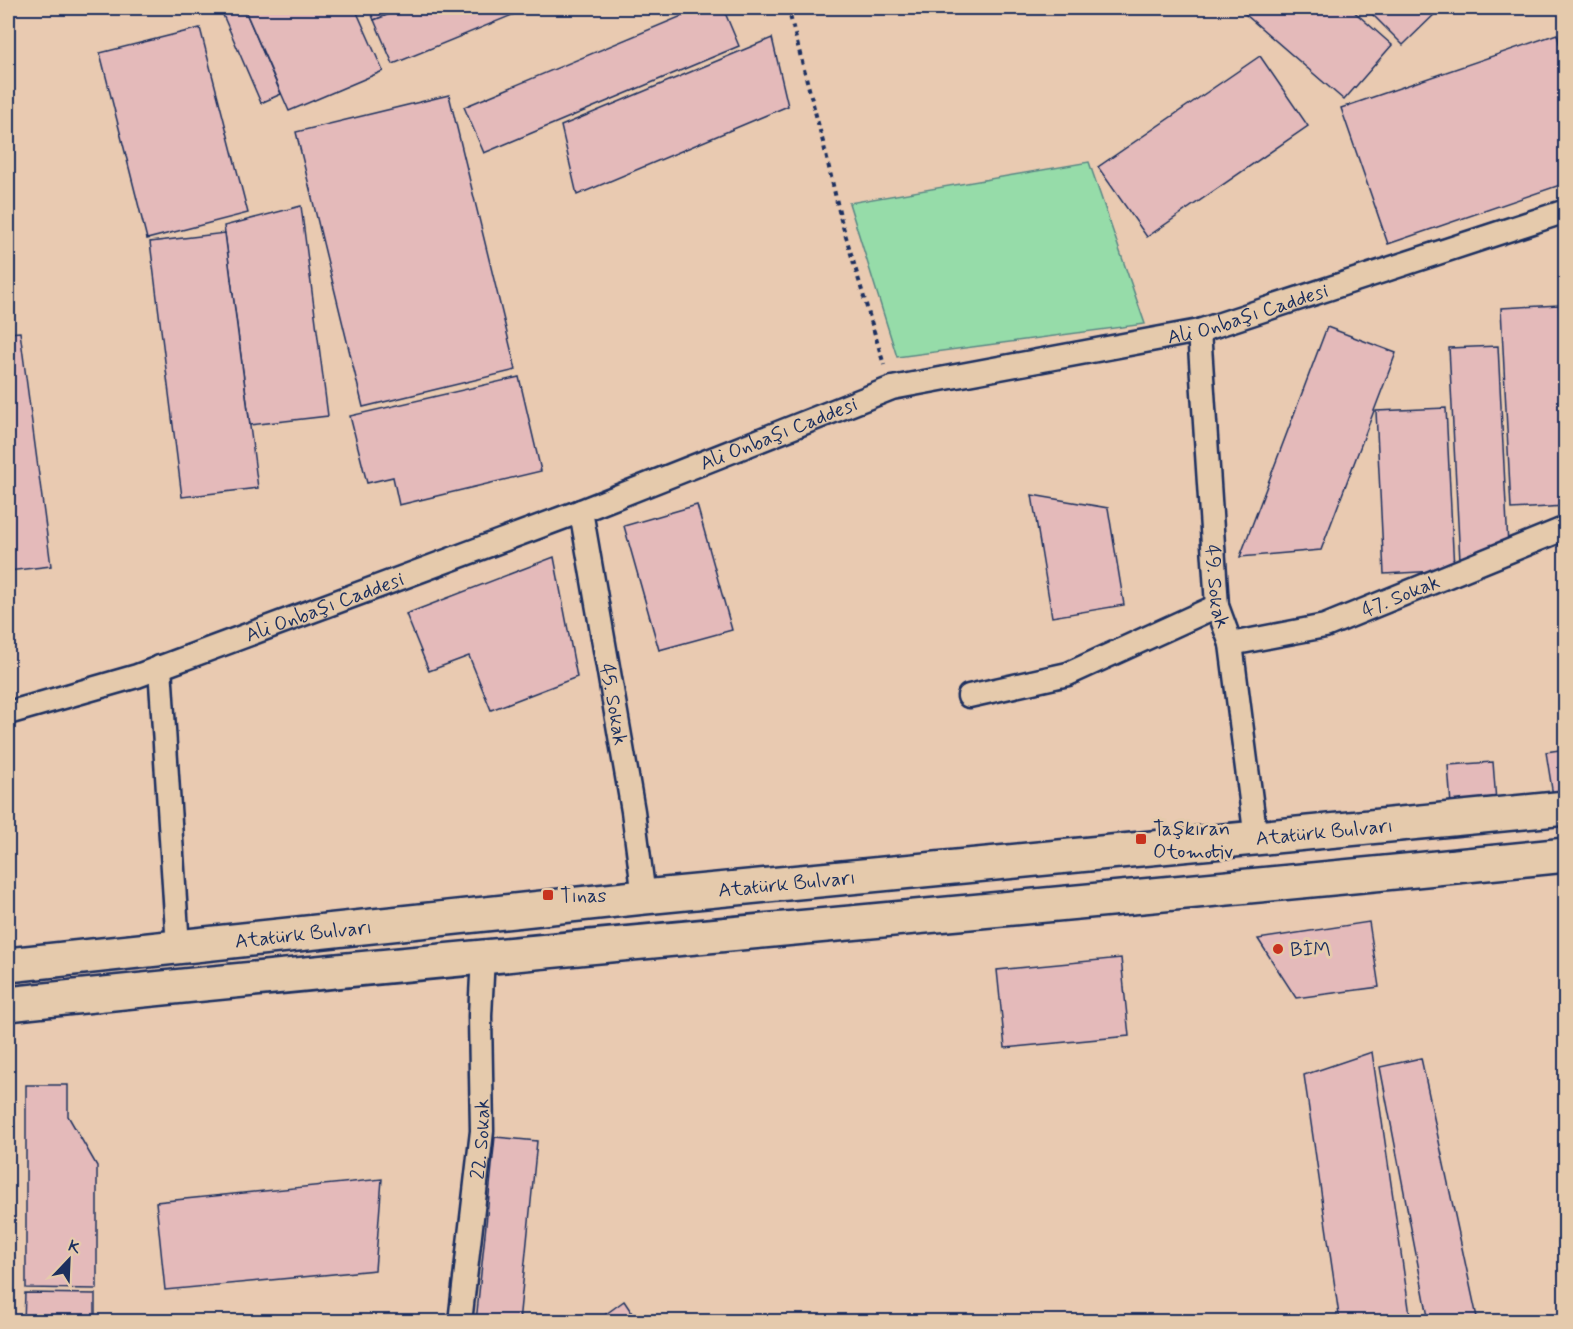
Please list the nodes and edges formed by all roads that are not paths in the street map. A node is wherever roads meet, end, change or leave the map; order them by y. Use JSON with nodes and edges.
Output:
{"nodes":[{"id":1,"x":1566,"y":211,"type":"edge"},
{"id":2,"x":1199,"y":331,"type":"junction"},
{"id":3,"x":581,"y":511,"type":"junction"},
{"id":4,"x":1566,"y":528,"type":"edge"},
{"id":5,"x":1217,"y":606,"type":"junction"},
{"id":6,"x":1231,"y":644,"type":"junction"},
{"id":7,"x":160,"y":667,"type":"junction"},
{"id":8,"x":969,"y":696,"type":"dead end"},
{"id":9,"x":8,"y":713,"type":"edge"},
{"id":10,"x":1566,"y":808,"type":"edge"},
{"id":11,"x":1256,"y":839,"type":"junction"},
{"id":12,"x":1566,"y":855,"type":"edge"},
{"id":13,"x":644,"y":897,"type":"junction"},
{"id":14,"x":178,"y":947,"type":"junction"},
{"id":15,"x":483,"y":956,"type":"junction"},
{"id":16,"x":8,"y":965,"type":"edge"},
{"id":17,"x":8,"y":1004,"type":"edge"},
{"id":18,"x":460,"y":1322,"type":"edge"}],
"edges":[{"from":1,"to":2,"type":"street","name":"Ali Onbaşı Caddesi"},
{"from":2,"to":3,"type":"street","name":"Ali Onbaşı Caddesi"},
{"from":2,"to":5,"type":"street","name":"49. Sokak"},
{"from":3,"to":7,"type":"street","name":"Ali Onbaşı Caddesi"},
{"from":3,"to":13,"type":"street","name":"45. Sokak"},
{"from":4,"to":6,"type":"street","name":"47. Sokak"},
{"from":5,"to":6,"type":"street","name":"49. Sokak"},
{"from":5,"to":8,"type":"street"},
{"from":6,"to":11,"type":"street","name":"49. Sokak"},
{"from":7,"to":9,"type":"street","name":"Ali Onbaşı Caddesi"},
{"from":7,"to":14,"type":"street"},
{"from":10,"to":11,"type":"main road","name":"Atatürk Bulvarı"},
{"from":11,"to":13,"type":"main road","name":"Atatürk Bulvarı"},
{"from":12,"to":15,"type":"main road","name":"Atatürk Bulvarı"},
{"from":13,"to":14,"type":"main road","name":"Atatürk Bulvarı"},
{"from":14,"to":16,"type":"main road","name":"Atatürk Bulvarı"},
{"from":15,"to":17,"type":"main road","name":"Atatürk Bulvarı"},
{"from":15,"to":18,"type":"street","name":"22. Sokak"}]}
